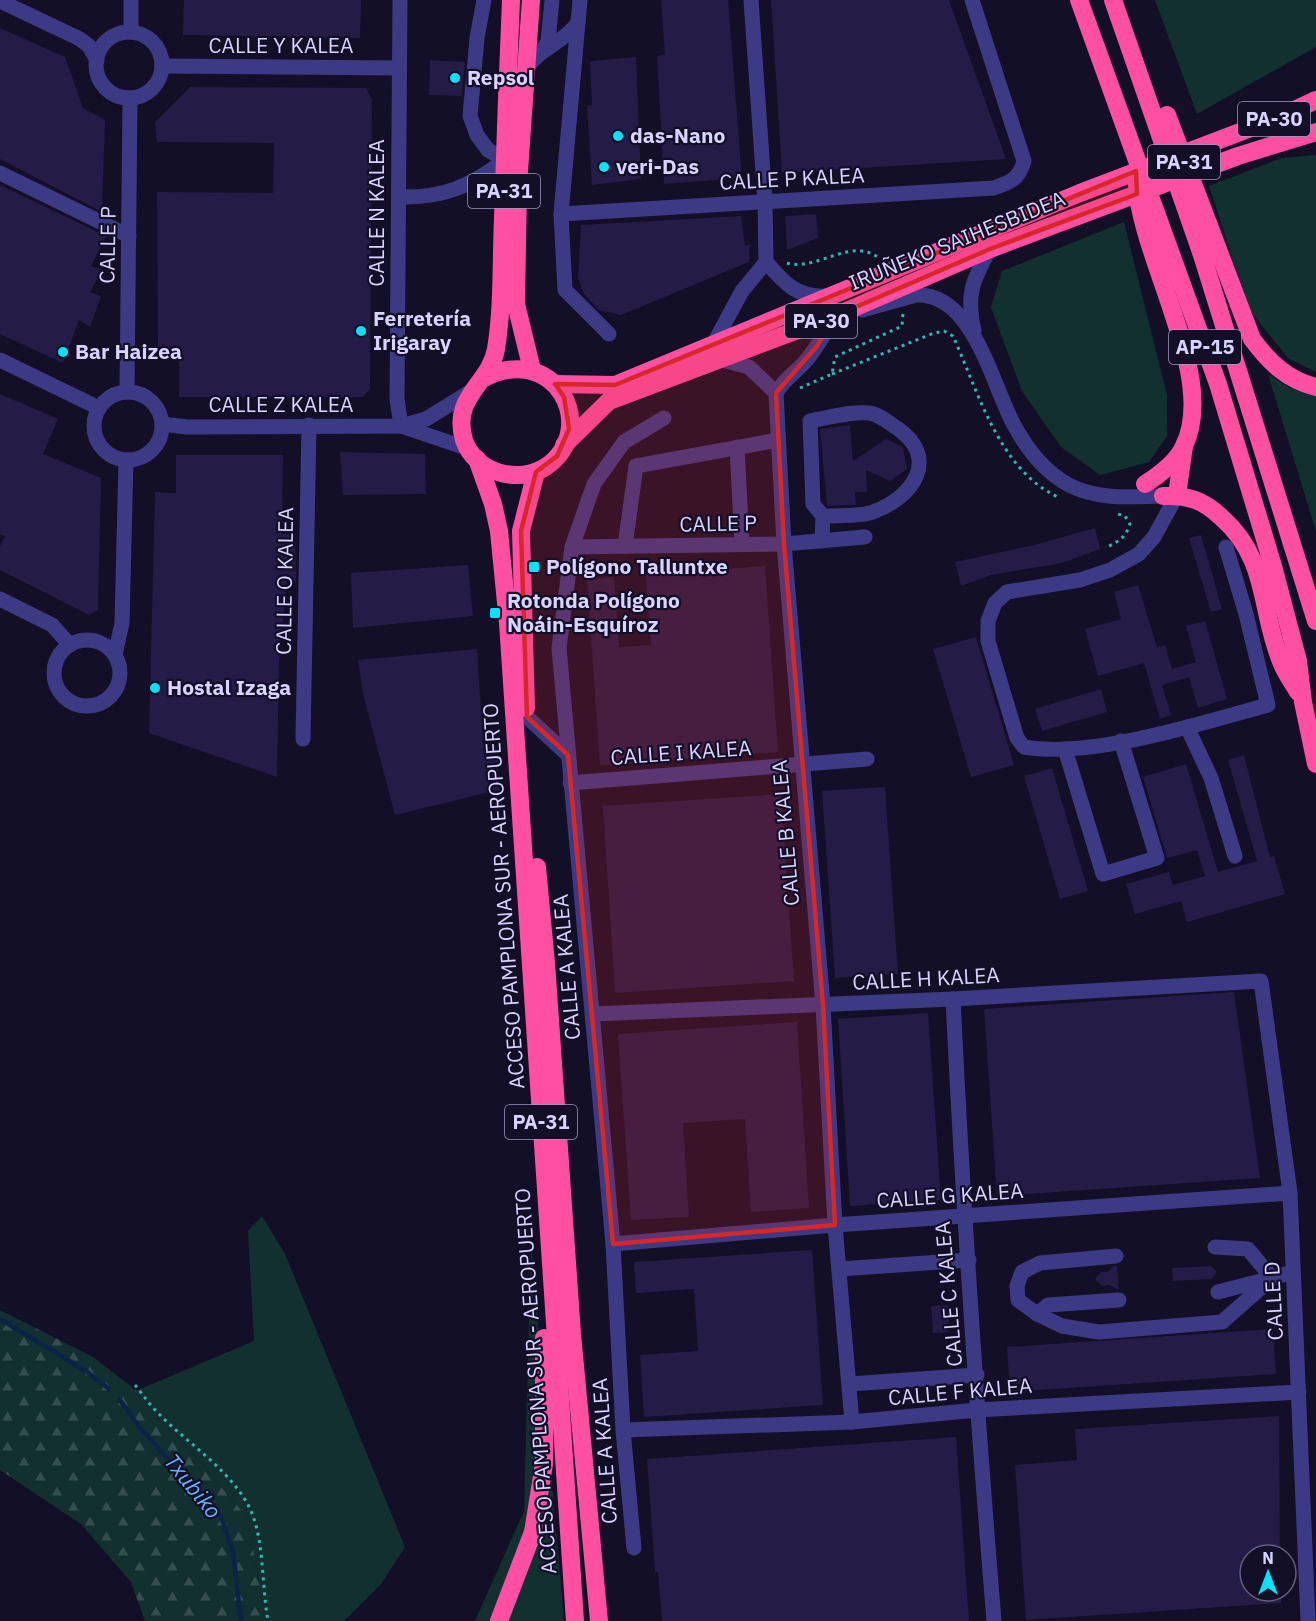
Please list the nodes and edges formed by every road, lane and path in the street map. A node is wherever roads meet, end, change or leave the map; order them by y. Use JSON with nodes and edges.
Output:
{"nodes":[{"id":1,"x":131,"y":0,"type":"edge"},
{"id":2,"x":484,"y":0,"type":"edge"},
{"id":3,"x":511,"y":0,"type":"edge"},
{"id":4,"x":531,"y":0,"type":"edge"},
{"id":5,"x":552,"y":0,"type":"edge"},
{"id":6,"x":580,"y":0,"type":"edge"},
{"id":7,"x":751,"y":0,"type":"edge"},
{"id":8,"x":972,"y":0,"type":"edge"},
{"id":9,"x":1079,"y":0,"type":"edge"},
{"id":10,"x":1113,"y":0,"type":"edge"},
{"id":11,"x":1125,"y":0,"type":"edge"},
{"id":12,"x":0,"y":1,"type":"edge"},
{"id":13,"x":401,"y":2,"type":"edge"},
{"id":14,"x":578,"y":22,"type":"junction"},
{"id":15,"x":131,"y":32,"type":"junction"},
{"id":16,"x":544,"y":49,"type":"junction"},
{"id":17,"x":97,"y":60,"type":"junction"},
{"id":18,"x":162,"y":66,"type":"junction"},
{"id":19,"x":399,"y":68,"type":"junction"},
{"id":20,"x":526,"y":69,"type":"junction"},
{"id":21,"x":130,"y":99,"type":"junction"},
{"id":22,"x":1316,"y":100,"type":"edge"},
{"id":23,"x":1316,"y":132,"type":"edge"},
{"id":24,"x":1135,"y":152,"type":"junction"},
{"id":25,"x":505,"y":160,"type":"junction"},
{"id":26,"x":0,"y":173,"type":"edge"},
{"id":27,"x":399,"y":197,"type":"junction"},
{"id":28,"x":765,"y":201,"type":"junction"},
{"id":29,"x":561,"y":214,"type":"junction"},
{"id":30,"x":129,"y":236,"type":"junction"},
{"id":31,"x":990,"y":249,"type":"junction"},
{"id":32,"x":773,"y":259,"type":"junction"},
{"id":33,"x":880,"y":259,"type":"dead end"},
{"id":34,"x":830,"y":296,"type":"junction"},
{"id":35,"x":902,"y":311,"type":"dead end"},
{"id":36,"x":835,"y":316,"type":"junction"},
{"id":37,"x":609,"y":334,"type":"dead end"},
{"id":38,"x":976,"y":340,"type":"junction"},
{"id":39,"x":717,"y":351,"type":"junction"},
{"id":40,"x":0,"y":360,"type":"edge"},
{"id":41,"x":532,"y":370,"type":"junction"},
{"id":42,"x":832,"y":374,"type":"junction"},
{"id":43,"x":555,"y":384,"type":"junction"},
{"id":44,"x":476,"y":386,"type":"junction"},
{"id":45,"x":1316,"y":387,"type":"edge"},
{"id":46,"x":792,"y":390,"type":"dead end"},
{"id":47,"x":127,"y":393,"type":"junction"},
{"id":48,"x":776,"y":393,"type":"junction"},
{"id":49,"x":99,"y":408,"type":"junction"},
{"id":50,"x":664,"y":418,"type":"dead end"},
{"id":51,"x":162,"y":424,"type":"junction"},
{"id":52,"x":309,"y":425,"type":"junction"},
{"id":53,"x":401,"y":426,"type":"junction"},
{"id":54,"x":778,"y":440,"type":"junction"},
{"id":55,"x":564,"y":445,"type":"junction"},
{"id":56,"x":1184,"y":446,"type":"junction"},
{"id":57,"x":737,"y":447,"type":"junction"},
{"id":58,"x":473,"y":454,"type":"junction"},
{"id":59,"x":126,"y":460,"type":"junction"},
{"id":60,"x":536,"y":472,"type":"junction"},
{"id":61,"x":1145,"y":484,"type":"junction"},
{"id":62,"x":1110,"y":495,"type":"junction"},
{"id":63,"x":1061,"y":499,"type":"dead end"},
{"id":64,"x":1170,"y":501,"type":"junction"},
{"id":65,"x":1106,"y":511,"type":"dead end"},
{"id":66,"x":823,"y":516,"type":"junction"},
{"id":67,"x":865,"y":537,"type":"dead end"},
{"id":68,"x":822,"y":541,"type":"junction"},
{"id":69,"x":742,"y":544,"type":"junction"},
{"id":70,"x":784,"y":544,"type":"junction"},
{"id":71,"x":625,"y":546,"type":"junction"},
{"id":72,"x":1109,"y":546,"type":"dead end"},
{"id":73,"x":572,"y":547,"type":"junction"},
{"id":74,"x":1226,"y":547,"type":"dead end"},
{"id":75,"x":0,"y":599,"type":"edge"},
{"id":76,"x":1316,"y":621,"type":"edge"},
{"id":77,"x":70,"y":645,"type":"junction"},
{"id":78,"x":115,"y":655,"type":"junction"},
{"id":79,"x":1303,"y":702,"type":"junction"},
{"id":80,"x":526,"y":717,"type":"junction"},
{"id":81,"x":1187,"y":727,"type":"junction"},
{"id":82,"x":303,"y":739,"type":"dead end"},
{"id":83,"x":1121,"y":741,"type":"junction"},
{"id":84,"x":1065,"y":749,"type":"junction"},
{"id":85,"x":568,"y":755,"type":"junction"},
{"id":86,"x":867,"y":759,"type":"dead end"},
{"id":87,"x":1316,"y":764,"type":"edge"},
{"id":88,"x":801,"y":766,"type":"junction"},
{"id":89,"x":570,"y":783,"type":"junction"},
{"id":90,"x":1235,"y":856,"type":"dead end"},
{"id":91,"x":1261,"y":981,"type":"joint"},
{"id":92,"x":953,"y":999,"type":"junction"},
{"id":93,"x":823,"y":1005,"type":"junction"},
{"id":94,"x":593,"y":1014,"type":"junction"},
{"id":95,"x":1290,"y":1193,"type":"junction"},
{"id":96,"x":964,"y":1216,"type":"junction"},
{"id":97,"x":835,"y":1225,"type":"junction"},
{"id":98,"x":549,"y":1238,"type":"junction"},
{"id":99,"x":613,"y":1244,"type":"junction"},
{"id":100,"x":1215,"y":1247,"type":"dead end"},
{"id":101,"x":1116,"y":1256,"type":"dead end"},
{"id":102,"x":969,"y":1260,"type":"junction"},
{"id":103,"x":840,"y":1269,"type":"junction"},
{"id":104,"x":1293,"y":1272,"type":"junction"},
{"id":105,"x":1272,"y":1278,"type":"junction"},
{"id":106,"x":1218,"y":1292,"type":"dead end"},
{"id":107,"x":1119,"y":1300,"type":"dead end"},
{"id":108,"x":1037,"y":1314,"type":"junction"},
{"id":109,"x":977,"y":1375,"type":"junction"},
{"id":110,"x":850,"y":1384,"type":"junction"},
{"id":111,"x":135,"y":1385,"type":"dead end"},
{"id":112,"x":1299,"y":1392,"type":"junction"},
{"id":113,"x":977,"y":1410,"type":"junction"},
{"id":114,"x":852,"y":1422,"type":"junction"},
{"id":115,"x":623,"y":1430,"type":"junction"},
{"id":116,"x":593,"y":1536,"type":"junction"},
{"id":117,"x":634,"y":1548,"type":"dead end"},
{"id":118,"x":268,"y":1621,"type":"edge"},
{"id":119,"x":499,"y":1621,"type":"edge"},
{"id":120,"x":575,"y":1621,"type":"edge"},
{"id":121,"x":584,"y":1621,"type":"edge"},
{"id":122,"x":599,"y":1621,"type":"edge"},
{"id":123,"x":994,"y":1621,"type":"edge"},
{"id":124,"x":1308,"y":1621,"type":"edge"}],
"edges":[{"from":1,"to":15,"type":"street"},
{"from":2,"to":25,"type":"street"},
{"from":3,"to":25,"type":"highway","number":"PA-31"},
{"from":4,"to":20,"type":"highway"},
{"from":5,"to":16,"type":"street"},
{"from":6,"to":14,"type":"street"},
{"from":7,"to":28,"type":"street"},
{"from":8,"to":28,"type":"street","name":"CALLE P KALEA"},
{"from":9,"to":24,"type":"highway","number":"AP-15"},
{"from":10,"to":76,"type":"highway","number":"AP-15"},
{"from":11,"to":45,"type":"highway","number":"PA-31"},
{"from":12,"to":17,"type":"street"},
{"from":13,"to":19,"type":"street","name":"CALLE N KALEA"},
{"from":14,"to":16,"type":"street"},
{"from":14,"to":29,"type":"street"},
{"from":15,"to":17,"type":"street"},
{"from":15,"to":18,"type":"street"},
{"from":16,"to":20,"type":"street"},
{"from":17,"to":21,"type":"street"},
{"from":18,"to":19,"type":"street","name":"CALLE Y KALEA"},
{"from":18,"to":21,"type":"street"},
{"from":19,"to":27,"type":"street","name":"CALLE N KALEA"},
{"from":20,"to":41,"type":"highway"},
{"from":21,"to":30,"type":"street","name":"CALLE P"},
{"from":22,"to":34,"type":"highway","name":"IRUÑEKO SAIHESBIDEA","number":"PA-30"},
{"from":23,"to":31,"type":"highway","name":"IRUÑEKO SAIHESBIDEA","number":"PA-30"},
{"from":24,"to":56,"type":"highway"},
{"from":24,"to":79,"type":"highway","number":"AP-15"},
{"from":25,"to":27,"type":"street"},
{"from":25,"to":44,"type":"highway","number":"PA-31"},
{"from":26,"to":30,"type":"street"},
{"from":27,"to":53,"type":"street","name":"CALLE N KALEA"},
{"from":28,"to":29,"type":"street","name":"CALLE P KALEA"},
{"from":28,"to":32,"type":"street"},
{"from":29,"to":37,"type":"street"},
{"from":30,"to":47,"type":"street","name":"CALLE P"},
{"from":31,"to":36,"type":"highway","name":"IRUÑEKO SAIHESBIDEA","number":"PA-30"},
{"from":31,"to":38,"type":"street"},
{"from":32,"to":33,"type":"path"},
{"from":32,"to":34,"type":"street"},
{"from":32,"to":39,"type":"street"},
{"from":34,"to":39,"type":"highway","name":"IRUÑEKO SAIHESBIDEA","number":"PA-30"},
{"from":35,"to":42,"type":"path"},
{"from":36,"to":38,"type":"street"},
{"from":36,"to":39,"type":"highway","name":"IRUÑEKO SAIHESBIDEA","number":"PA-30"},
{"from":36,"to":48,"type":"street"},
{"from":38,"to":62,"type":"street"},
{"from":39,"to":43,"type":"highway","name":"IRUÑEKO SAIHESBIDEA","number":"PA-30"},
{"from":39,"to":48,"type":"street"},
{"from":39,"to":55,"type":"highway","name":"IRUÑEKO SAIHESBIDEA","number":"PA-30"},
{"from":40,"to":49,"type":"street"},
{"from":41,"to":43,"type":"highway"},
{"from":41,"to":44,"type":"highway"},
{"from":42,"to":46,"type":"path"},
{"from":42,"to":63,"type":"path"},
{"from":43,"to":55,"type":"highway"},
{"from":44,"to":53,"type":"street"},
{"from":44,"to":58,"type":"highway","number":"PA-31"},
{"from":47,"to":49,"type":"street"},
{"from":47,"to":51,"type":"street"},
{"from":48,"to":54,"type":"street","name":"CALLE B KALEA"},
{"from":49,"to":59,"type":"street"},
{"from":50,"to":73,"type":"street","name":"CALLE A KALEA"},
{"from":51,"to":52,"type":"street","name":"CALLE Z KALEA"},
{"from":51,"to":59,"type":"street"},
{"from":52,"to":53,"type":"street","name":"CALLE Z KALEA"},
{"from":52,"to":82,"type":"street","name":"CALLE O KALEA"},
{"from":53,"to":58,"type":"street"},
{"from":54,"to":57,"type":"street"},
{"from":54,"to":70,"type":"street","name":"CALLE B KALEA"},
{"from":55,"to":60,"type":"highway"},
{"from":56,"to":61,"type":"highway"},
{"from":56,"to":64,"type":"highway"},
{"from":57,"to":69,"type":"street"},
{"from":57,"to":71,"type":"street"},
{"from":58,"to":60,"type":"highway"},
{"from":58,"to":98,"type":"highway","name":"ACCESO PAMPLONA SUR - AEROPUERTO","number":"PA-31"},
{"from":59,"to":78,"type":"street"},
{"from":60,"to":80,"type":"highway","number":"PA-31"},
{"from":61,"to":62,"type":"street"},
{"from":61,"to":64,"type":"street"},
{"from":62,"to":64,"type":"street"},
{"from":64,"to":79,"type":"highway"},
{"from":64,"to":84,"type":"street"},
{"from":65,"to":72,"type":"path"},
{"from":66,"to":66,"type":"street"},
{"from":66,"to":68,"type":"street"},
{"from":67,"to":68,"type":"street","name":"CALLE P"},
{"from":68,"to":70,"type":"street","name":"CALLE P"},
{"from":69,"to":70,"type":"street","name":"CALLE P"},
{"from":69,"to":71,"type":"street","name":"CALLE P"},
{"from":70,"to":88,"type":"street","name":"CALLE B KALEA"},
{"from":71,"to":73,"type":"street","name":"CALLE P"},
{"from":73,"to":85,"type":"street","name":"CALLE A KALEA"},
{"from":74,"to":81,"type":"street"},
{"from":75,"to":77,"type":"street"},
{"from":77,"to":78,"type":"street"},
{"from":77,"to":78,"type":"street"},
{"from":79,"to":87,"type":"highway","number":"AP-15"},
{"from":80,"to":85,"type":"street"},
{"from":80,"to":116,"type":"highway","name":"ACCESO PAMPLONA SUR - AEROPUERTO","number":"PA-31"},
{"from":81,"to":83,"type":"street"},
{"from":81,"to":90,"type":"street"},
{"from":83,"to":84,"type":"street"},
{"from":83,"to":84,"type":"street"},
{"from":85,"to":89,"type":"street","name":"CALLE A KALEA"},
{"from":86,"to":88,"type":"street","name":"CALLE I KALEA"},
{"from":88,"to":89,"type":"street","name":"CALLE I KALEA"},
{"from":88,"to":93,"type":"street","name":"CALLE B KALEA"},
{"from":89,"to":94,"type":"street","name":"CALLE A KALEA"},
{"from":91,"to":92,"type":"street","name":"CALLE H KALEA"},
{"from":91,"to":95,"type":"street","name":"CALLE D"},
{"from":92,"to":93,"type":"street","name":"CALLE H KALEA"},
{"from":92,"to":96,"type":"street","name":"CALLE C KALEA"},
{"from":93,"to":94,"type":"street","name":"CALLE H KALEA"},
{"from":93,"to":97,"type":"street","name":"CALLE B KALEA"},
{"from":94,"to":99,"type":"street","name":"CALLE A KALEA"},
{"from":95,"to":96,"type":"street","name":"CALLE G KALEA"},
{"from":95,"to":104,"type":"street","name":"CALLE D"},
{"from":96,"to":97,"type":"street","name":"CALLE G KALEA"},
{"from":96,"to":102,"type":"street","name":"CALLE C KALEA"},
{"from":97,"to":99,"type":"street","name":"CALLE G KALEA"},
{"from":97,"to":103,"type":"street","name":"CALLE B KALEA"},
{"from":98,"to":119,"type":"highway"},
{"from":98,"to":120,"type":"highway","name":"ACCESO PAMPLONA SUR - AEROPUERTO","number":"PA-31"},
{"from":99,"to":115,"type":"street","name":"CALLE A KALEA"},
{"from":100,"to":105,"type":"street"},
{"from":101,"to":108,"type":"street"},
{"from":102,"to":103,"type":"street"},
{"from":102,"to":109,"type":"street","name":"CALLE C KALEA"},
{"from":103,"to":110,"type":"street","name":"CALLE B KALEA"},
{"from":104,"to":105,"type":"street"},
{"from":104,"to":112,"type":"street","name":"CALLE D"},
{"from":105,"to":106,"type":"street"},
{"from":105,"to":108,"type":"street"},
{"from":107,"to":108,"type":"street"},
{"from":109,"to":110,"type":"street"},
{"from":109,"to":113,"type":"street","name":"CALLE C KALEA"},
{"from":110,"to":114,"type":"street","name":"CALLE B KALEA"},
{"from":111,"to":118,"type":"path"},
{"from":112,"to":113,"type":"street","name":"CALLE F KALEA"},
{"from":112,"to":124,"type":"street","name":"CALLE D"},
{"from":113,"to":114,"type":"street","name":"CALLE F KALEA"},
{"from":113,"to":123,"type":"street","name":"CALLE C KALEA"},
{"from":114,"to":115,"type":"street","name":"CALLE F KALEA"},
{"from":115,"to":117,"type":"street","name":"CALLE A KALEA"},
{"from":116,"to":121,"type":"highway"},
{"from":116,"to":122,"type":"highway","name":"ACCESO PAMPLONA SUR - AEROPUERTO","number":"PA-31"}]}
